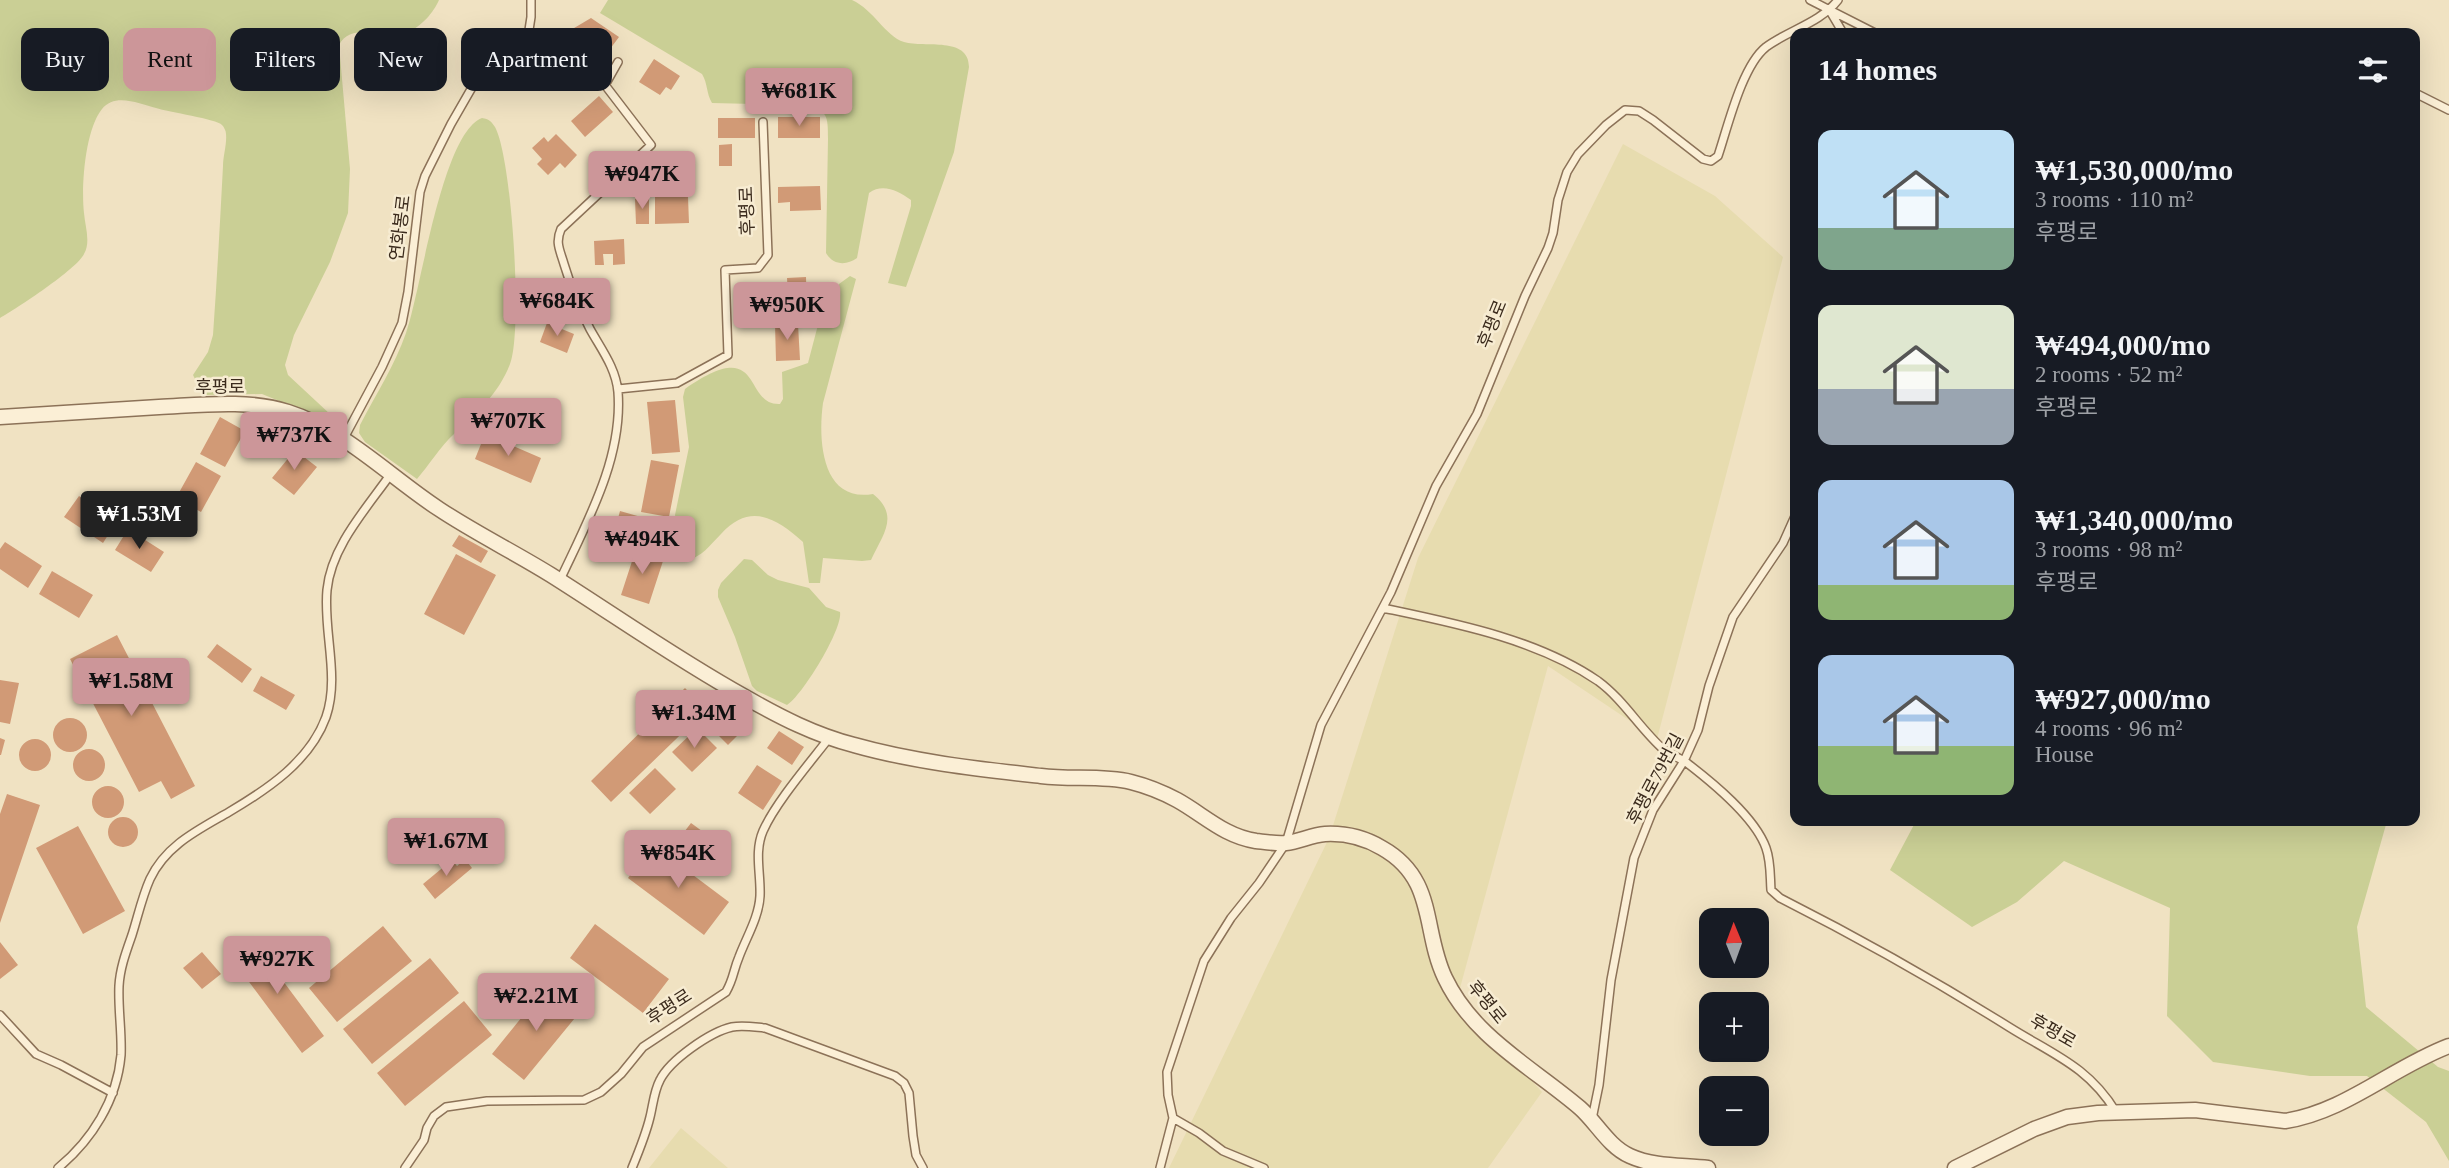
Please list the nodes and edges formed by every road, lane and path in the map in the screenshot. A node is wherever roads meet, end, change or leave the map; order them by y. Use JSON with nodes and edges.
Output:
{"nodes":[{"id":1,"x":531,"y":0,"type":"edge"},
{"id":2,"x":1810,"y":0,"type":"edge"},
{"id":3,"x":1838,"y":0,"type":"edge"},
{"id":4,"x":1830,"y":10,"type":"junction"},
{"id":5,"x":1799,"y":28,"type":"edge"},
{"id":6,"x":1840,"y":28,"type":"edge"},
{"id":7,"x":1865,"y":28,"type":"edge"},
{"id":8,"x":1790,"y":33,"type":"edge"},
{"id":9,"x":618,"y":62,"type":"dead end"},
{"id":10,"x":2420,"y":96,"type":"edge"},
{"id":11,"x":2449,"y":110,"type":"edge"},
{"id":12,"x":762,"y":122,"type":"dead end"},
{"id":13,"x":618,"y":389,"type":"junction"},
{"id":14,"x":0,"y":417,"type":"edge"},
{"id":15,"x":343,"y":440,"type":"junction"},
{"id":16,"x":390,"y":475,"type":"junction"},
{"id":17,"x":1790,"y":527,"type":"edge"},
{"id":18,"x":560,"y":581,"type":"junction"},
{"id":19,"x":1383,"y":608,"type":"junction"},
{"id":20,"x":829,"y":738,"type":"junction"},
{"id":21,"x":1684,"y":761,"type":"junction"},
{"id":22,"x":1286,"y":843,"type":"junction"},
{"id":23,"x":0,"y":1015,"type":"edge"},
{"id":24,"x":2449,"y":1046,"type":"edge"},
{"id":25,"x":113,"y":1093,"type":"junction"},
{"id":26,"x":2116,"y":1112,"type":"junction"},
{"id":27,"x":1173,"y":1118,"type":"junction"},
{"id":28,"x":1592,"y":1119,"type":"junction"},
{"id":29,"x":58,"y":1168,"type":"edge"},
{"id":30,"x":405,"y":1168,"type":"edge"},
{"id":31,"x":632,"y":1168,"type":"edge"},
{"id":32,"x":923,"y":1168,"type":"edge"},
{"id":33,"x":1160,"y":1168,"type":"edge"},
{"id":34,"x":1264,"y":1168,"type":"edge"},
{"id":35,"x":1708,"y":1168,"type":"edge"},
{"id":36,"x":1955,"y":1168,"type":"edge"}],
"edges":[{"from":1,"to":15,"type":"lane","name":"연화봉로"},
{"from":2,"to":4,"type":"lane"},
{"from":3,"to":4,"type":"lane"},
{"from":4,"to":5,"type":"lane","name":"후평로"},
{"from":4,"to":6,"type":"lane"},
{"from":4,"to":7,"type":"lane"},
{"from":8,"to":19,"type":"lane","name":"후평로"},
{"from":9,"to":13,"type":"lane"},
{"from":10,"to":11,"type":"lane"},
{"from":12,"to":13,"type":"lane","name":"후평로"},
{"from":13,"to":18,"type":"lane"},
{"from":14,"to":15,"type":"street","name":"후평로"},
{"from":15,"to":16,"type":"street","name":"후평로"},
{"from":16,"to":18,"type":"street","name":"후평로"},
{"from":16,"to":25,"type":"lane"},
{"from":17,"to":21,"type":"lane","name":"후평로79번길"},
{"from":18,"to":20,"type":"street","name":"후평로"},
{"from":19,"to":21,"type":"lane","name":"후평로"},
{"from":19,"to":22,"type":"lane","name":"후평로"},
{"from":20,"to":22,"type":"street","name":"후평로"},
{"from":20,"to":30,"type":"lane","name":"후평로"},
{"from":21,"to":26,"type":"lane","name":"후평로"},
{"from":21,"to":28,"type":"lane","name":"후평로79번길"},
{"from":22,"to":27,"type":"lane","name":"후평로"},
{"from":22,"to":28,"type":"street","name":"후평로"},
{"from":23,"to":25,"type":"lane"},
{"from":24,"to":26,"type":"street"},
{"from":25,"to":29,"type":"lane"},
{"from":26,"to":36,"type":"street"},
{"from":27,"to":33,"type":"lane","name":"후평로"},
{"from":27,"to":34,"type":"lane"},
{"from":28,"to":35,"type":"street","name":"후평로"},
{"from":31,"to":32,"type":"lane"}]}
